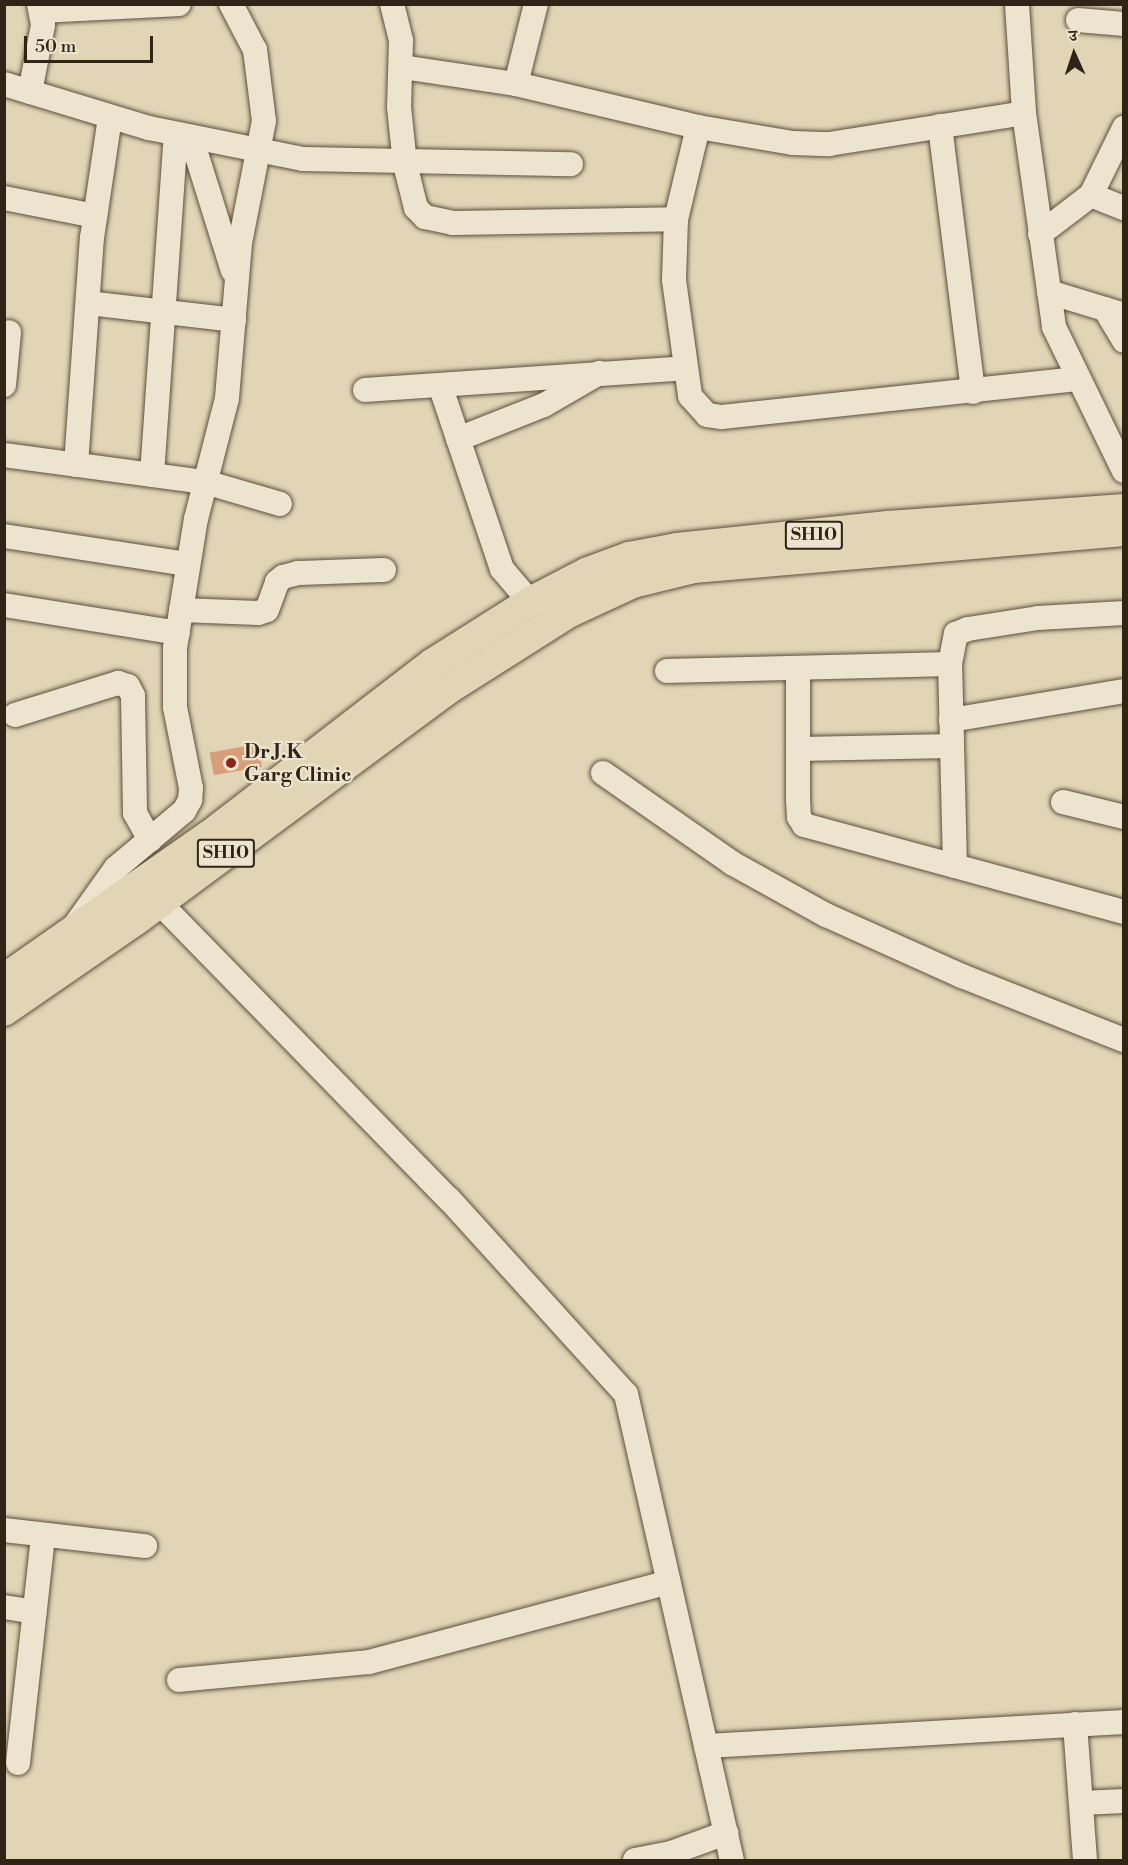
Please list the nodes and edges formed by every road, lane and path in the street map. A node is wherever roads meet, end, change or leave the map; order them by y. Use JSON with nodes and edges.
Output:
{"nodes":[{"id":1,"x":179,"y":4,"type":"edge"},
{"id":2,"x":231,"y":4,"type":"edge"},
{"id":3,"x":392,"y":4,"type":"edge"},
{"id":4,"x":536,"y":4,"type":"edge"},
{"id":5,"x":1017,"y":4,"type":"edge"},
{"id":6,"x":40,"y":8,"type":"edge"},
{"id":7,"x":1078,"y":20,"type":"dead end"},
{"id":8,"x":1124,"y":24,"type":"edge"},
{"id":9,"x":402,"y":67,"type":"junction"},
{"id":10,"x":4,"y":84,"type":"edge"},
{"id":11,"x":516,"y":84,"type":"junction"},
{"id":12,"x":30,"y":92,"type":"junction"},
{"id":13,"x":1024,"y":113,"type":"junction"},
{"id":14,"x":110,"y":117,"type":"junction"},
{"id":15,"x":940,"y":126,"type":"junction"},
{"id":16,"x":698,"y":127,"type":"junction"},
{"id":17,"x":1124,"y":128,"type":"edge"},
{"id":18,"x":184,"y":135,"type":"junction"},
{"id":19,"x":260,"y":152,"type":"junction"},
{"id":20,"x":405,"y":164,"type":"junction"},
{"id":21,"x":571,"y":164,"type":"dead end"},
{"id":22,"x":1091,"y":195,"type":"junction"},
{"id":23,"x":4,"y":198,"type":"edge"},
{"id":24,"x":1124,"y":208,"type":"edge"},
{"id":25,"x":96,"y":216,"type":"junction"},
{"id":26,"x":676,"y":219,"type":"junction"},
{"id":27,"x":1040,"y":234,"type":"junction"},
{"id":28,"x":237,"y":284,"type":"junction"},
{"id":29,"x":1049,"y":292,"type":"junction"},
{"id":30,"x":88,"y":303,"type":"junction"},
{"id":31,"x":166,"y":312,"type":"junction"},
{"id":32,"x":1114,"y":312,"type":"edge"},
{"id":33,"x":234,"y":320,"type":"junction"},
{"id":34,"x":9,"y":332,"type":"dead end"},
{"id":35,"x":1124,"y":341,"type":"edge"},
{"id":36,"x":684,"y":368,"type":"junction"},
{"id":37,"x":600,"y":372,"type":"junction"},
{"id":38,"x":1077,"y":380,"type":"junction"},
{"id":39,"x":4,"y":385,"type":"edge"},
{"id":40,"x":440,"y":385,"type":"junction"},
{"id":41,"x":365,"y":390,"type":"dead end"},
{"id":42,"x":973,"y":392,"type":"junction"},
{"id":43,"x":458,"y":439,"type":"junction"},
{"id":44,"x":4,"y":455,"type":"edge"},
{"id":45,"x":76,"y":465,"type":"junction"},
{"id":46,"x":1124,"y":471,"type":"edge"},
{"id":47,"x":152,"y":475,"type":"junction"},
{"id":48,"x":205,"y":483,"type":"junction"},
{"id":49,"x":280,"y":504,"type":"dead end"},
{"id":50,"x":1124,"y":509,"type":"edge"},
{"id":51,"x":1124,"y":531,"type":"edge"},
{"id":52,"x":4,"y":536,"type":"edge"},
{"id":53,"x":188,"y":564,"type":"junction"},
{"id":54,"x":384,"y":570,"type":"dead end"},
{"id":55,"x":4,"y":605,"type":"edge"},
{"id":56,"x":523,"y":606,"type":"junction"},
{"id":57,"x":1124,"y":613,"type":"edge"},
{"id":58,"x":179,"y":622,"type":"junction"},
{"id":59,"x":950,"y":664,"type":"junction"},
{"id":60,"x":798,"y":668,"type":"junction"},
{"id":61,"x":667,"y":671,"type":"dead end"},
{"id":62,"x":1124,"y":691,"type":"edge"},
{"id":63,"x":15,"y":716,"type":"dead end"},
{"id":64,"x":951,"y":720,"type":"junction"},
{"id":65,"x":952,"y":746,"type":"junction"},
{"id":66,"x":798,"y":749,"type":"junction"},
{"id":67,"x":603,"y":773,"type":"dead end"},
{"id":68,"x":1063,"y":802,"type":"dead end"},
{"id":69,"x":1124,"y":817,"type":"edge"},
{"id":70,"x":150,"y":840,"type":"junction"},
{"id":71,"x":956,"y":866,"type":"junction"},
{"id":72,"x":150,"y":894,"type":"junction"},
{"id":73,"x":1124,"y":912,"type":"edge"},
{"id":74,"x":68,"y":936,"type":"junction"},
{"id":75,"x":4,"y":979,"type":"edge"},
{"id":76,"x":4,"y":1011,"type":"edge"},
{"id":77,"x":1124,"y":1040,"type":"edge"},
{"id":78,"x":4,"y":1530,"type":"edge"},
{"id":79,"x":44,"y":1535,"type":"junction"},
{"id":80,"x":145,"y":1546,"type":"dead end"},
{"id":81,"x":669,"y":1582,"type":"junction"},
{"id":82,"x":4,"y":1608,"type":"edge"},
{"id":83,"x":35,"y":1612,"type":"junction"},
{"id":84,"x":179,"y":1680,"type":"dead end"},
{"id":85,"x":15,"y":1695,"type":"edge"},
{"id":86,"x":1124,"y":1722,"type":"edge"},
{"id":87,"x":1075,"y":1724,"type":"junction"},
{"id":88,"x":706,"y":1746,"type":"junction"},
{"id":89,"x":18,"y":1763,"type":"dead end"},
{"id":90,"x":1124,"y":1801,"type":"edge"},
{"id":91,"x":1081,"y":1803,"type":"junction"},
{"id":92,"x":726,"y":1833,"type":"junction"},
{"id":93,"x":635,"y":1860,"type":"edge"},
{"id":94,"x":732,"y":1860,"type":"edge"},
{"id":95,"x":1085,"y":1860,"type":"edge"}],
"edges":[{"from":1,"to":6,"type":"street"},
{"from":2,"to":19,"type":"street"},
{"from":3,"to":9,"type":"street"},
{"from":4,"to":11,"type":"street"},
{"from":5,"to":13,"type":"street"},
{"from":6,"to":12,"type":"street"},
{"from":7,"to":8,"type":"street"},
{"from":9,"to":11,"type":"street"},
{"from":9,"to":20,"type":"street"},
{"from":10,"to":12,"type":"street"},
{"from":11,"to":16,"type":"street"},
{"from":12,"to":14,"type":"street"},
{"from":13,"to":15,"type":"street"},
{"from":13,"to":27,"type":"street"},
{"from":14,"to":18,"type":"street"},
{"from":14,"to":25,"type":"street"},
{"from":15,"to":16,"type":"street"},
{"from":15,"to":42,"type":"street"},
{"from":16,"to":26,"type":"street"},
{"from":17,"to":22,"type":"street"},
{"from":18,"to":19,"type":"street"},
{"from":18,"to":28,"type":"street"},
{"from":18,"to":31,"type":"street"},
{"from":19,"to":20,"type":"street"},
{"from":19,"to":28,"type":"street"},
{"from":20,"to":21,"type":"street"},
{"from":20,"to":26,"type":"street"},
{"from":22,"to":24,"type":"street"},
{"from":22,"to":27,"type":"street"},
{"from":23,"to":25,"type":"street"},
{"from":25,"to":30,"type":"street"},
{"from":26,"to":36,"type":"street"},
{"from":27,"to":29,"type":"street"},
{"from":28,"to":33,"type":"street"},
{"from":29,"to":32,"type":"street"},
{"from":29,"to":38,"type":"street"},
{"from":30,"to":31,"type":"street"},
{"from":30,"to":45,"type":"street"},
{"from":31,"to":33,"type":"street"},
{"from":31,"to":47,"type":"street"},
{"from":32,"to":35,"type":"street"},
{"from":33,"to":48,"type":"street"},
{"from":34,"to":39,"type":"street"},
{"from":36,"to":37,"type":"street"},
{"from":36,"to":42,"type":"street"},
{"from":37,"to":40,"type":"street"},
{"from":37,"to":43,"type":"street"},
{"from":38,"to":42,"type":"street"},
{"from":38,"to":46,"type":"street"},
{"from":40,"to":41,"type":"street"},
{"from":40,"to":43,"type":"street"},
{"from":43,"to":56,"type":"street"},
{"from":44,"to":45,"type":"street"},
{"from":45,"to":47,"type":"street"},
{"from":47,"to":48,"type":"street"},
{"from":48,"to":49,"type":"street"},
{"from":48,"to":53,"type":"street"},
{"from":50,"to":56,"type":"main road","number":"SH10"},
{"from":51,"to":72,"type":"main road","number":"SH10"},
{"from":52,"to":53,"type":"street"},
{"from":53,"to":58,"type":"street"},
{"from":54,"to":58,"type":"street"},
{"from":55,"to":58,"type":"street"},
{"from":56,"to":72,"type":"main road","number":"SH10"},
{"from":57,"to":59,"type":"street"},
{"from":58,"to":70,"type":"street"},
{"from":59,"to":60,"type":"street"},
{"from":59,"to":64,"type":"street"},
{"from":60,"to":61,"type":"street"},
{"from":60,"to":66,"type":"street"},
{"from":62,"to":64,"type":"street"},
{"from":63,"to":70,"type":"street"},
{"from":64,"to":65,"type":"street"},
{"from":65,"to":66,"type":"street"},
{"from":65,"to":71,"type":"street"},
{"from":66,"to":71,"type":"street"},
{"from":67,"to":77,"type":"street"},
{"from":68,"to":69,"type":"street"},
{"from":70,"to":74,"type":"street"},
{"from":71,"to":73,"type":"street"},
{"from":72,"to":74,"type":"main road","number":"SH10"},
{"from":72,"to":76,"type":"main road","number":"SH10"},
{"from":72,"to":81,"type":"street"},
{"from":74,"to":75,"type":"main road","number":"SH10"},
{"from":78,"to":79,"type":"street"},
{"from":79,"to":80,"type":"street"},
{"from":79,"to":83,"type":"street"},
{"from":81,"to":84,"type":"street"},
{"from":81,"to":88,"type":"street"},
{"from":82,"to":83,"type":"street"},
{"from":83,"to":85,"type":"street"},
{"from":85,"to":89,"type":"street"},
{"from":86,"to":87,"type":"street"},
{"from":87,"to":88,"type":"street"},
{"from":87,"to":91,"type":"street"},
{"from":88,"to":92,"type":"street"},
{"from":90,"to":91,"type":"street"},
{"from":91,"to":95,"type":"street"},
{"from":92,"to":93,"type":"street"},
{"from":92,"to":94,"type":"street"}]}
